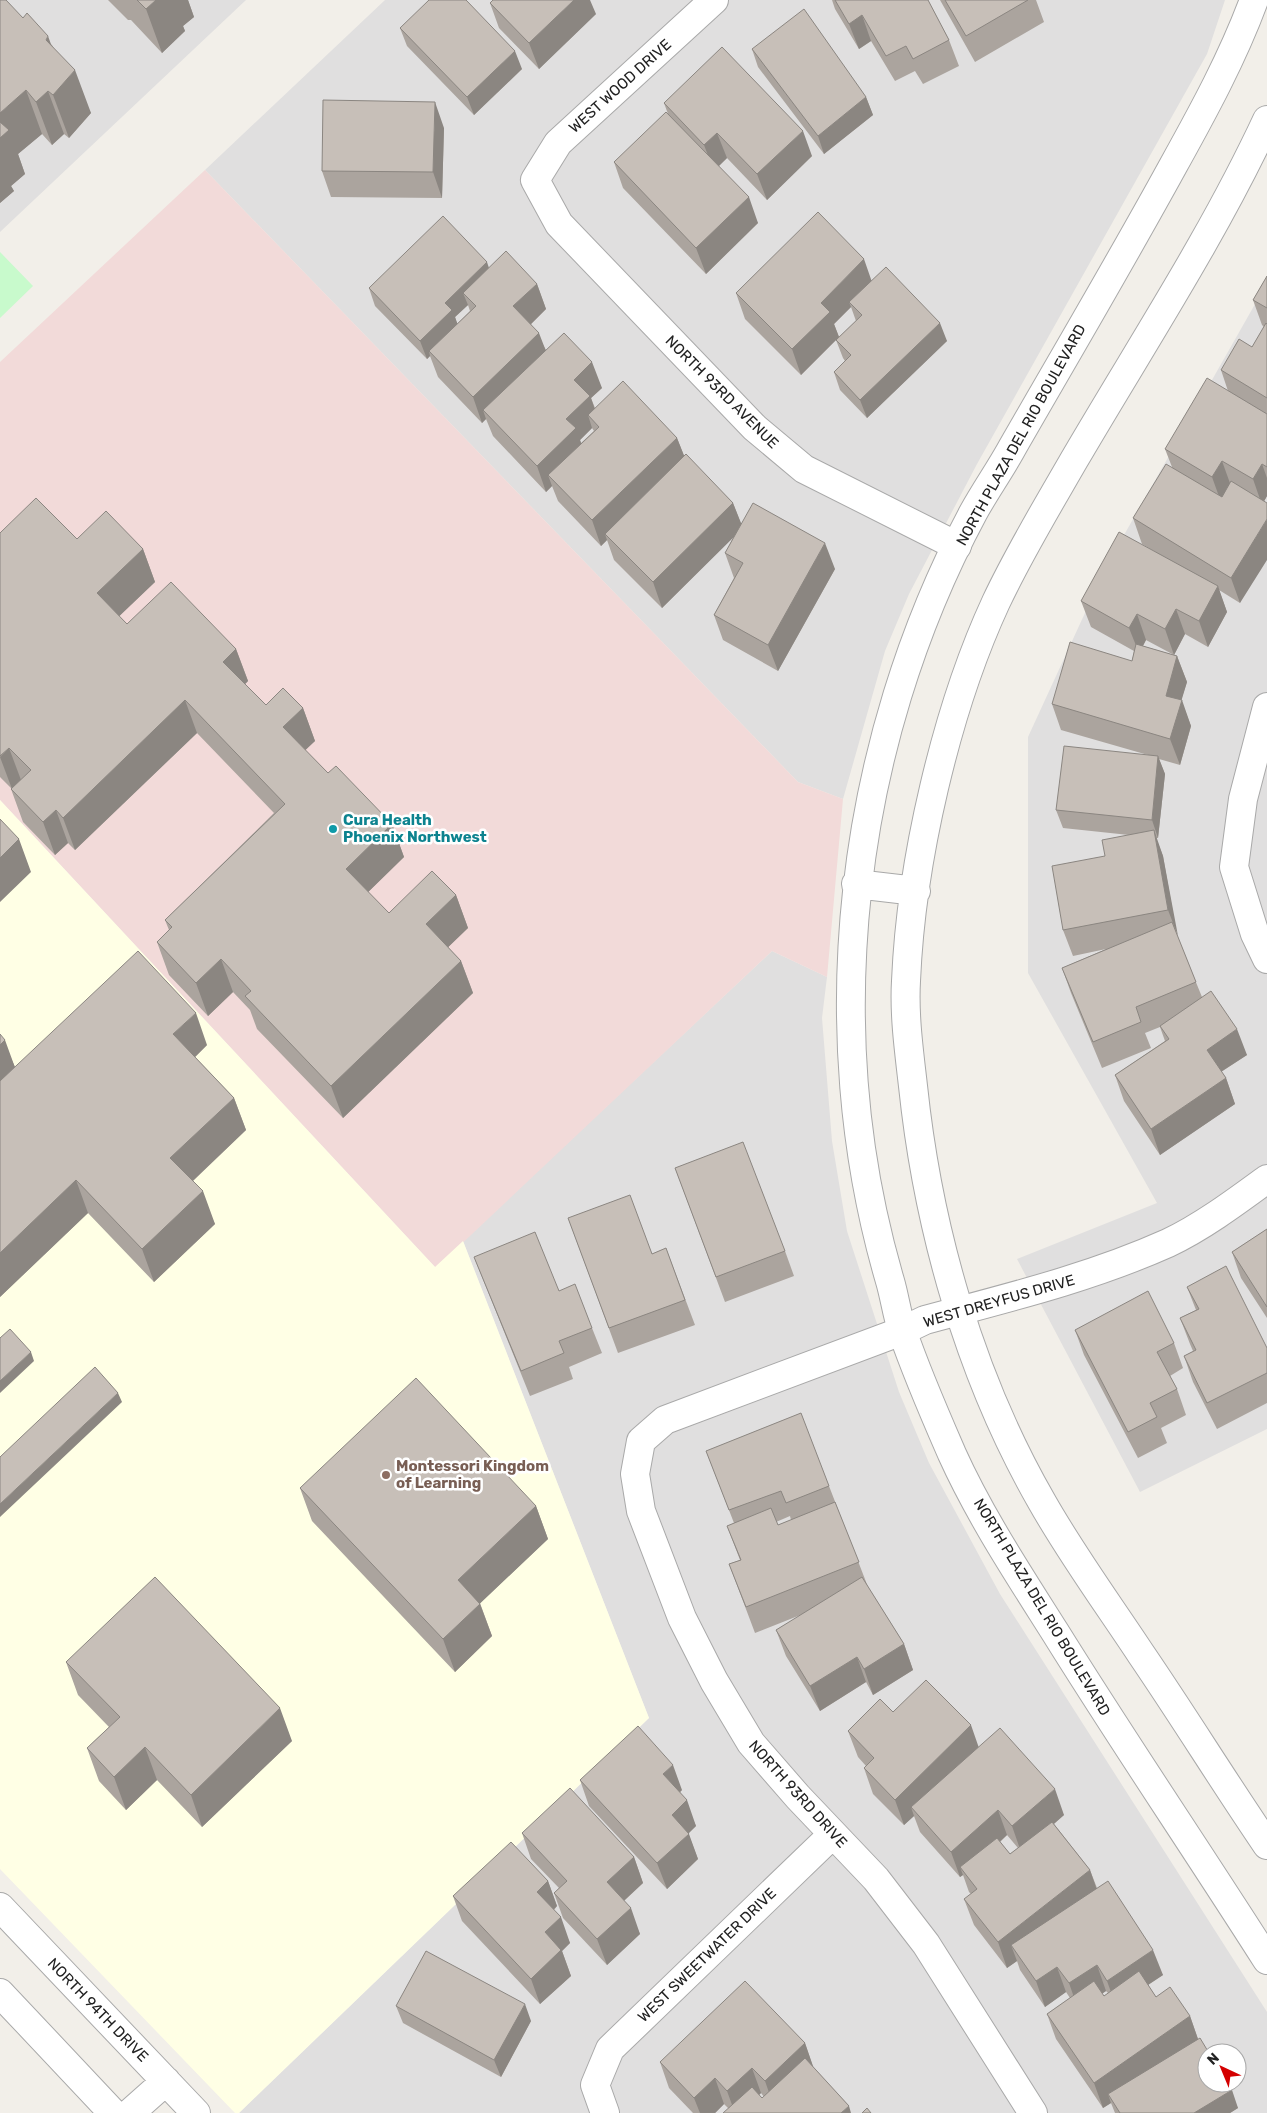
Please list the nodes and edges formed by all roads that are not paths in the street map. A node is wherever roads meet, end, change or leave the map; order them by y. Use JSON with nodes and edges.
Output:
{"nodes":[{"id":1,"x":714,"y":0,"type":"edge"},
{"id":2,"x":1254,"y":0,"type":"edge"},
{"id":3,"x":1267,"y":120,"type":"edge"},
{"id":4,"x":535,"y":180,"type":"joint"},
{"id":5,"x":957,"y":546,"type":"junction"},
{"id":6,"x":1267,"y":707,"type":"edge"},
{"id":7,"x":856,"y":884,"type":"junction"},
{"id":8,"x":916,"y":891,"type":"junction"},
{"id":9,"x":1267,"y":959,"type":"edge"},
{"id":10,"x":1267,"y":1179,"type":"edge"},
{"id":11,"x":960,"y":1311,"type":"junction"},
{"id":12,"x":902,"y":1331,"type":"junction"},
{"id":13,"x":641,"y":1441,"type":"joint"},
{"id":14,"x":833,"y":1834,"type":"junction"},
{"id":15,"x":1267,"y":1846,"type":"edge"},
{"id":16,"x":0,"y":1907,"type":"edge"},
{"id":17,"x":1267,"y":1960,"type":"edge"},
{"id":18,"x":0,"y":1993,"type":"edge"},
{"id":19,"x":166,"y":2081,"type":"junction"},
{"id":20,"x":113,"y":2113,"type":"edge"},
{"id":21,"x":130,"y":2113,"type":"edge"},
{"id":22,"x":196,"y":2113,"type":"edge"},
{"id":23,"x":606,"y":2113,"type":"edge"},
{"id":24,"x":1033,"y":2113,"type":"edge"}],
"edges":[{"from":1,"to":4,"type":"street","name":"WEST WOOD DRIVE"},
{"from":2,"to":5,"type":"street","name":"NORTH PLAZA DEL RIO BOULEVARD"},
{"from":3,"to":8,"type":"street"},
{"from":4,"to":5,"type":"street","name":"NORTH 93RD AVENUE"},
{"from":5,"to":7,"type":"street","name":"NORTH PLAZA DEL RIO BOULEVARD"},
{"from":6,"to":9,"type":"street"},
{"from":7,"to":8,"type":"street"},
{"from":7,"to":12,"type":"street","name":"NORTH PLAZA DEL RIO BOULEVARD"},
{"from":8,"to":11,"type":"street"},
{"from":10,"to":11,"type":"street","name":"WEST DREYFUS DRIVE"},
{"from":11,"to":12,"type":"street","name":"WEST DREYFUS DRIVE"},
{"from":11,"to":15,"type":"street"},
{"from":12,"to":13,"type":"street","name":"WEST DREYFUS DRIVE"},
{"from":12,"to":17,"type":"street","name":"NORTH PLAZA DEL RIO BOULEVARD"},
{"from":13,"to":14,"type":"street","name":"NORTH 93RD DRIVE"},
{"from":14,"to":23,"type":"street","name":"WEST SWEETWATER DRIVE"},
{"from":14,"to":24,"type":"street","name":"NORTH 93RD DRIVE"},
{"from":16,"to":19,"type":"street","name":"NORTH 94TH DRIVE"},
{"from":18,"to":20,"type":"street"},
{"from":19,"to":21,"type":"street"},
{"from":19,"to":22,"type":"street","name":"NORTH 94TH DRIVE"}]}
